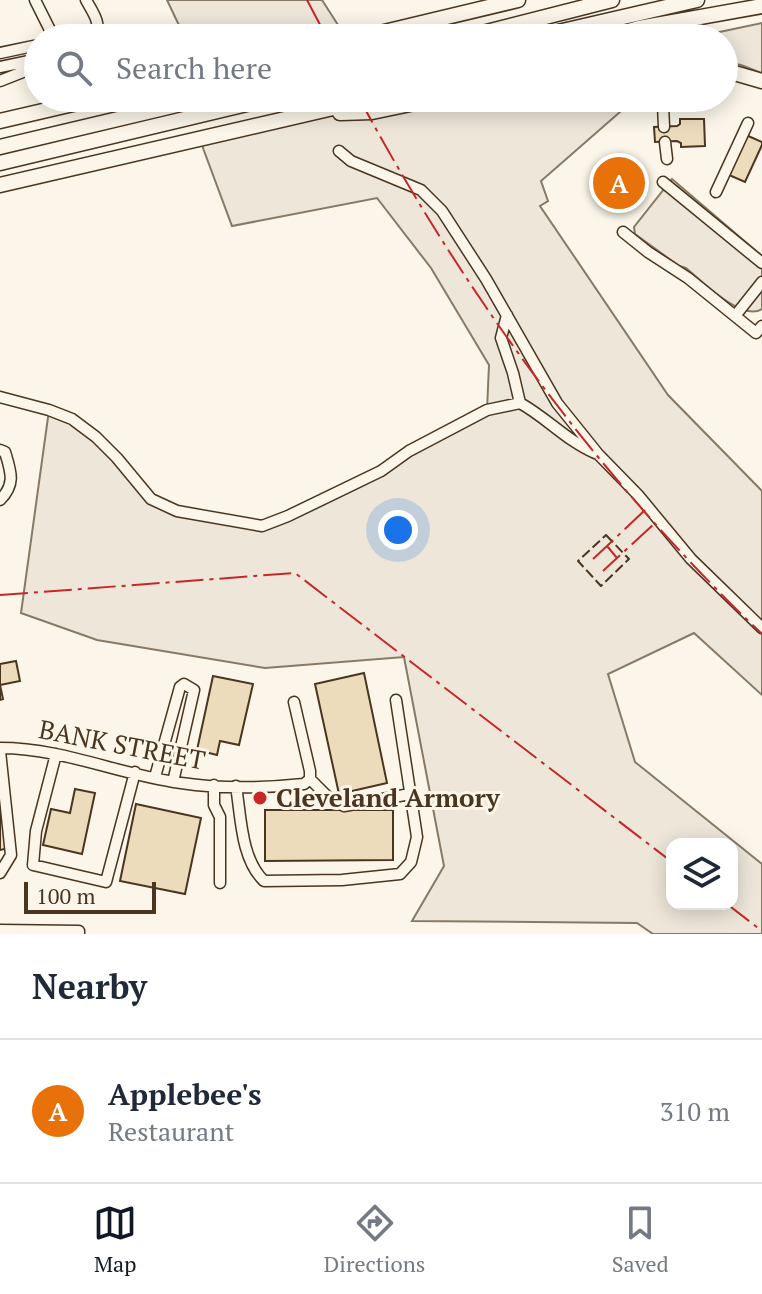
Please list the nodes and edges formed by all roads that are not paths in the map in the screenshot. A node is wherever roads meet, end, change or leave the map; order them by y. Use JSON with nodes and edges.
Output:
{"nodes":[{"id":1,"x":35,"y":0,"type":"edge"},
{"id":2,"x":86,"y":0,"type":"edge"},
{"id":3,"x":518,"y":0,"type":"edge"},
{"id":4,"x":612,"y":0,"type":"edge"},
{"id":5,"x":697,"y":0,"type":"edge"},
{"id":6,"x":762,"y":6,"type":"edge"},
{"id":7,"x":47,"y":24,"type":"edge"},
{"id":8,"x":97,"y":24,"type":"edge"},
{"id":9,"x":418,"y":24,"type":"edge"},
{"id":10,"x":518,"y":24,"type":"edge"},
{"id":11,"x":593,"y":24,"type":"edge"},
{"id":12,"x":661,"y":24,"type":"edge"},
{"id":13,"x":24,"y":48,"type":"edge"},
{"id":14,"x":0,"y":53,"type":"edge"},
{"id":15,"x":24,"y":62,"type":"edge"},
{"id":16,"x":0,"y":67,"type":"edge"},
{"id":17,"x":24,"y":72,"type":"edge"},
{"id":18,"x":738,"y":74,"type":"edge"},
{"id":19,"x":0,"y":81,"type":"edge"},
{"id":20,"x":762,"y":81,"type":"edge"},
{"id":21,"x":39,"y":112,"type":"edge"},
{"id":22,"x":148,"y":112,"type":"edge"},
{"id":23,"x":213,"y":112,"type":"edge"},
{"id":24,"x":324,"y":112,"type":"edge"},
{"id":25,"x":663,"y":112,"type":"edge"},
{"id":26,"x":0,"y":121,"type":"edge"},
{"id":27,"x":748,"y":123,"type":"dead end"},
{"id":28,"x":664,"y":127,"type":"dead end"},
{"id":29,"x":665,"y":142,"type":"dead end"},
{"id":30,"x":0,"y":147,"type":"edge"},
{"id":31,"x":339,"y":151,"type":"dead end"},
{"id":32,"x":667,"y":159,"type":"dead end"},
{"id":33,"x":0,"y":163,"type":"edge"},
{"id":34,"x":663,"y":182,"type":"dead end"},
{"id":35,"x":0,"y":185,"type":"edge"},
{"id":36,"x":716,"y":192,"type":"dead end"},
{"id":37,"x":623,"y":232,"type":"dead end"},
{"id":38,"x":762,"y":263,"type":"edge"},
{"id":39,"x":762,"y":282,"type":"edge"},
{"id":40,"x":507,"y":315,"type":"junction"},
{"id":41,"x":735,"y":316,"type":"junction"},
{"id":42,"x":762,"y":326,"type":"edge"},
{"id":43,"x":0,"y":397,"type":"edge"},
{"id":44,"x":520,"y":403,"type":"junction"},
{"id":45,"x":0,"y":450,"type":"edge"},
{"id":46,"x":598,"y":454,"type":"junction"},
{"id":47,"x":0,"y":500,"type":"edge"},
{"id":48,"x":762,"y":628,"type":"edge"},
{"id":49,"x":396,"y":700,"type":"dead end"},
{"id":50,"x":294,"y":702,"type":"dead end"},
{"id":51,"x":0,"y":749,"type":"edge"},
{"id":52,"x":56,"y":754,"type":"junction"},
{"id":53,"x":135,"y":772,"type":"junction"},
{"id":54,"x":155,"y":777,"type":"junction"},
{"id":55,"x":310,"y":779,"type":"junction"},
{"id":56,"x":173,"y":782,"type":"junction"},
{"id":57,"x":2,"y":784,"type":"edge"},
{"id":58,"x":214,"y":785,"type":"junction"},
{"id":59,"x":236,"y":786,"type":"junction"},
{"id":60,"x":410,"y":794,"type":"junction"},
{"id":61,"x":0,"y":873,"type":"edge"},
{"id":62,"x":220,"y":883,"type":"dead end"},
{"id":63,"x":0,"y":930,"type":"edge"},
{"id":64,"x":79,"y":934,"type":"edge"}],
"edges":[{"from":1,"to":7,"type":"street"},
{"from":2,"to":8,"type":"street"},
{"from":3,"to":9,"type":"highway"},
{"from":4,"to":10,"type":"highway"},
{"from":5,"to":11,"type":"highway"},
{"from":6,"to":12,"type":"highway"},
{"from":13,"to":14,"type":"street"},
{"from":15,"to":16,"type":"street"},
{"from":17,"to":19,"type":"street"},
{"from":18,"to":20,"type":"highway"},
{"from":21,"to":26,"type":"highway"},
{"from":22,"to":30,"type":"highway"},
{"from":23,"to":33,"type":"highway"},
{"from":24,"to":35,"type":"highway"},
{"from":25,"to":28,"type":"street"},
{"from":27,"to":36,"type":"street"},
{"from":29,"to":32,"type":"street"},
{"from":31,"to":40,"type":"street"},
{"from":34,"to":38,"type":"street"},
{"from":37,"to":41,"type":"street"},
{"from":39,"to":41,"type":"street"},
{"from":40,"to":44,"type":"street"},
{"from":40,"to":46,"type":"street"},
{"from":41,"to":42,"type":"street"},
{"from":43,"to":44,"type":"street"},
{"from":44,"to":46,"type":"street"},
{"from":45,"to":47,"type":"street"},
{"from":46,"to":48,"type":"street"},
{"from":49,"to":60,"type":"street"},
{"from":50,"to":55,"type":"street"},
{"from":51,"to":52,"type":"street","name":"BANK STREET"},
{"from":51,"to":57,"type":"street"},
{"from":52,"to":53,"type":"street","name":"BANK STREET"},
{"from":52,"to":53,"type":"street"},
{"from":53,"to":54,"type":"street","name":"BANK STREET"},
{"from":54,"to":56,"type":"street","name":"BANK STREET"},
{"from":54,"to":56,"type":"street"},
{"from":55,"to":59,"type":"street","name":"BANK STREET"},
{"from":55,"to":60,"type":"street"},
{"from":56,"to":58,"type":"street","name":"BANK STREET"},
{"from":57,"to":61,"type":"street"},
{"from":58,"to":59,"type":"street","name":"BANK STREET"},
{"from":58,"to":62,"type":"street"},
{"from":59,"to":60,"type":"street"},
{"from":63,"to":64,"type":"street"}]}
